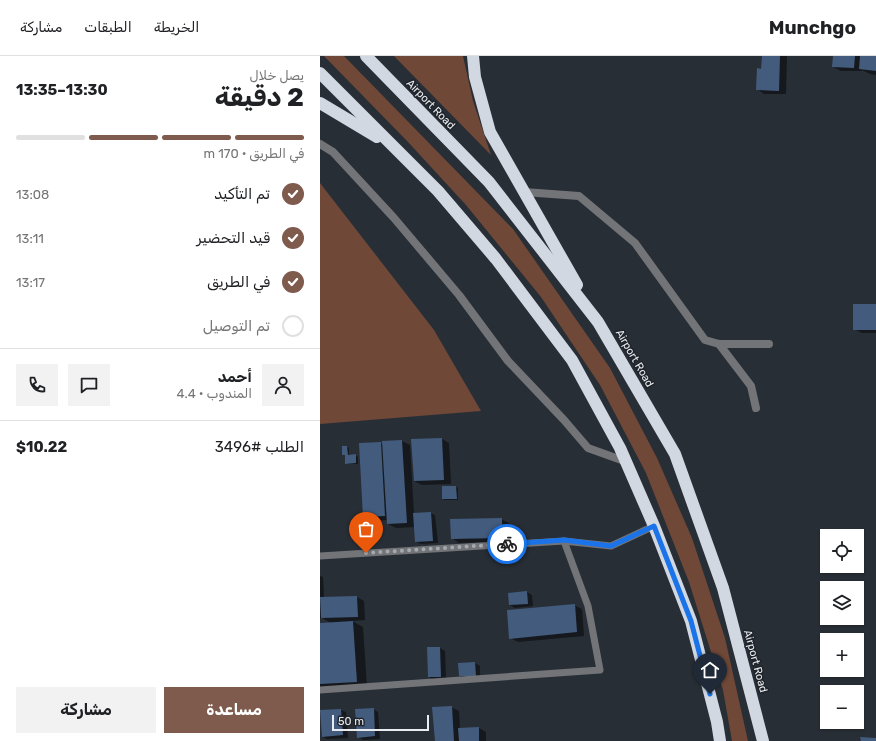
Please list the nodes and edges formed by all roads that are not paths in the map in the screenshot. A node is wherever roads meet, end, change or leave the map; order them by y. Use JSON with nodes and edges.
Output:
{"nodes":[{"id":1,"x":366,"y":56,"type":"edge"},
{"id":2,"x":473,"y":56,"type":"edge"},
{"id":3,"x":320,"y":73,"type":"edge"},
{"id":4,"x":320,"y":103,"type":"edge"},
{"id":5,"x":320,"y":144,"type":"edge"},
{"id":6,"x":393,"y":147,"type":"junction"},
{"id":7,"x":524,"y":192,"type":"junction"},
{"id":8,"x":598,"y":322,"type":"junction"},
{"id":9,"x":720,"y":344,"type":"junction"},
{"id":10,"x":769,"y":344,"type":"dead end"},
{"id":11,"x":756,"y":408,"type":"dead end"},
{"id":12,"x":626,"y":462,"type":"junction"},
{"id":13,"x":654,"y":526,"type":"junction"},
{"id":14,"x":564,"y":540,"type":"junction"},
{"id":15,"x":320,"y":556,"type":"edge"},
{"id":16,"x":320,"y":690,"type":"edge"},
{"id":17,"x":720,"y":741,"type":"edge"},
{"id":18,"x":763,"y":741,"type":"edge"}],
"edges":[{"from":1,"to":8,"type":"highway","name":"Airport Road"},
{"from":2,"to":7,"type":"highway"},
{"from":3,"to":6,"type":"highway"},
{"from":4,"to":6,"type":"highway"},
{"from":5,"to":12,"type":"street"},
{"from":6,"to":12,"type":"highway"},
{"from":7,"to":8,"type":"highway"},
{"from":7,"to":9,"type":"street"},
{"from":8,"to":18,"type":"highway","name":"Airport Road"},
{"from":9,"to":10,"type":"street"},
{"from":9,"to":11,"type":"street"},
{"from":12,"to":13,"type":"highway"},
{"from":13,"to":14,"type":"lane"},
{"from":13,"to":17,"type":"highway"},
{"from":14,"to":15,"type":"lane"},
{"from":14,"to":16,"type":"lane"}]}
